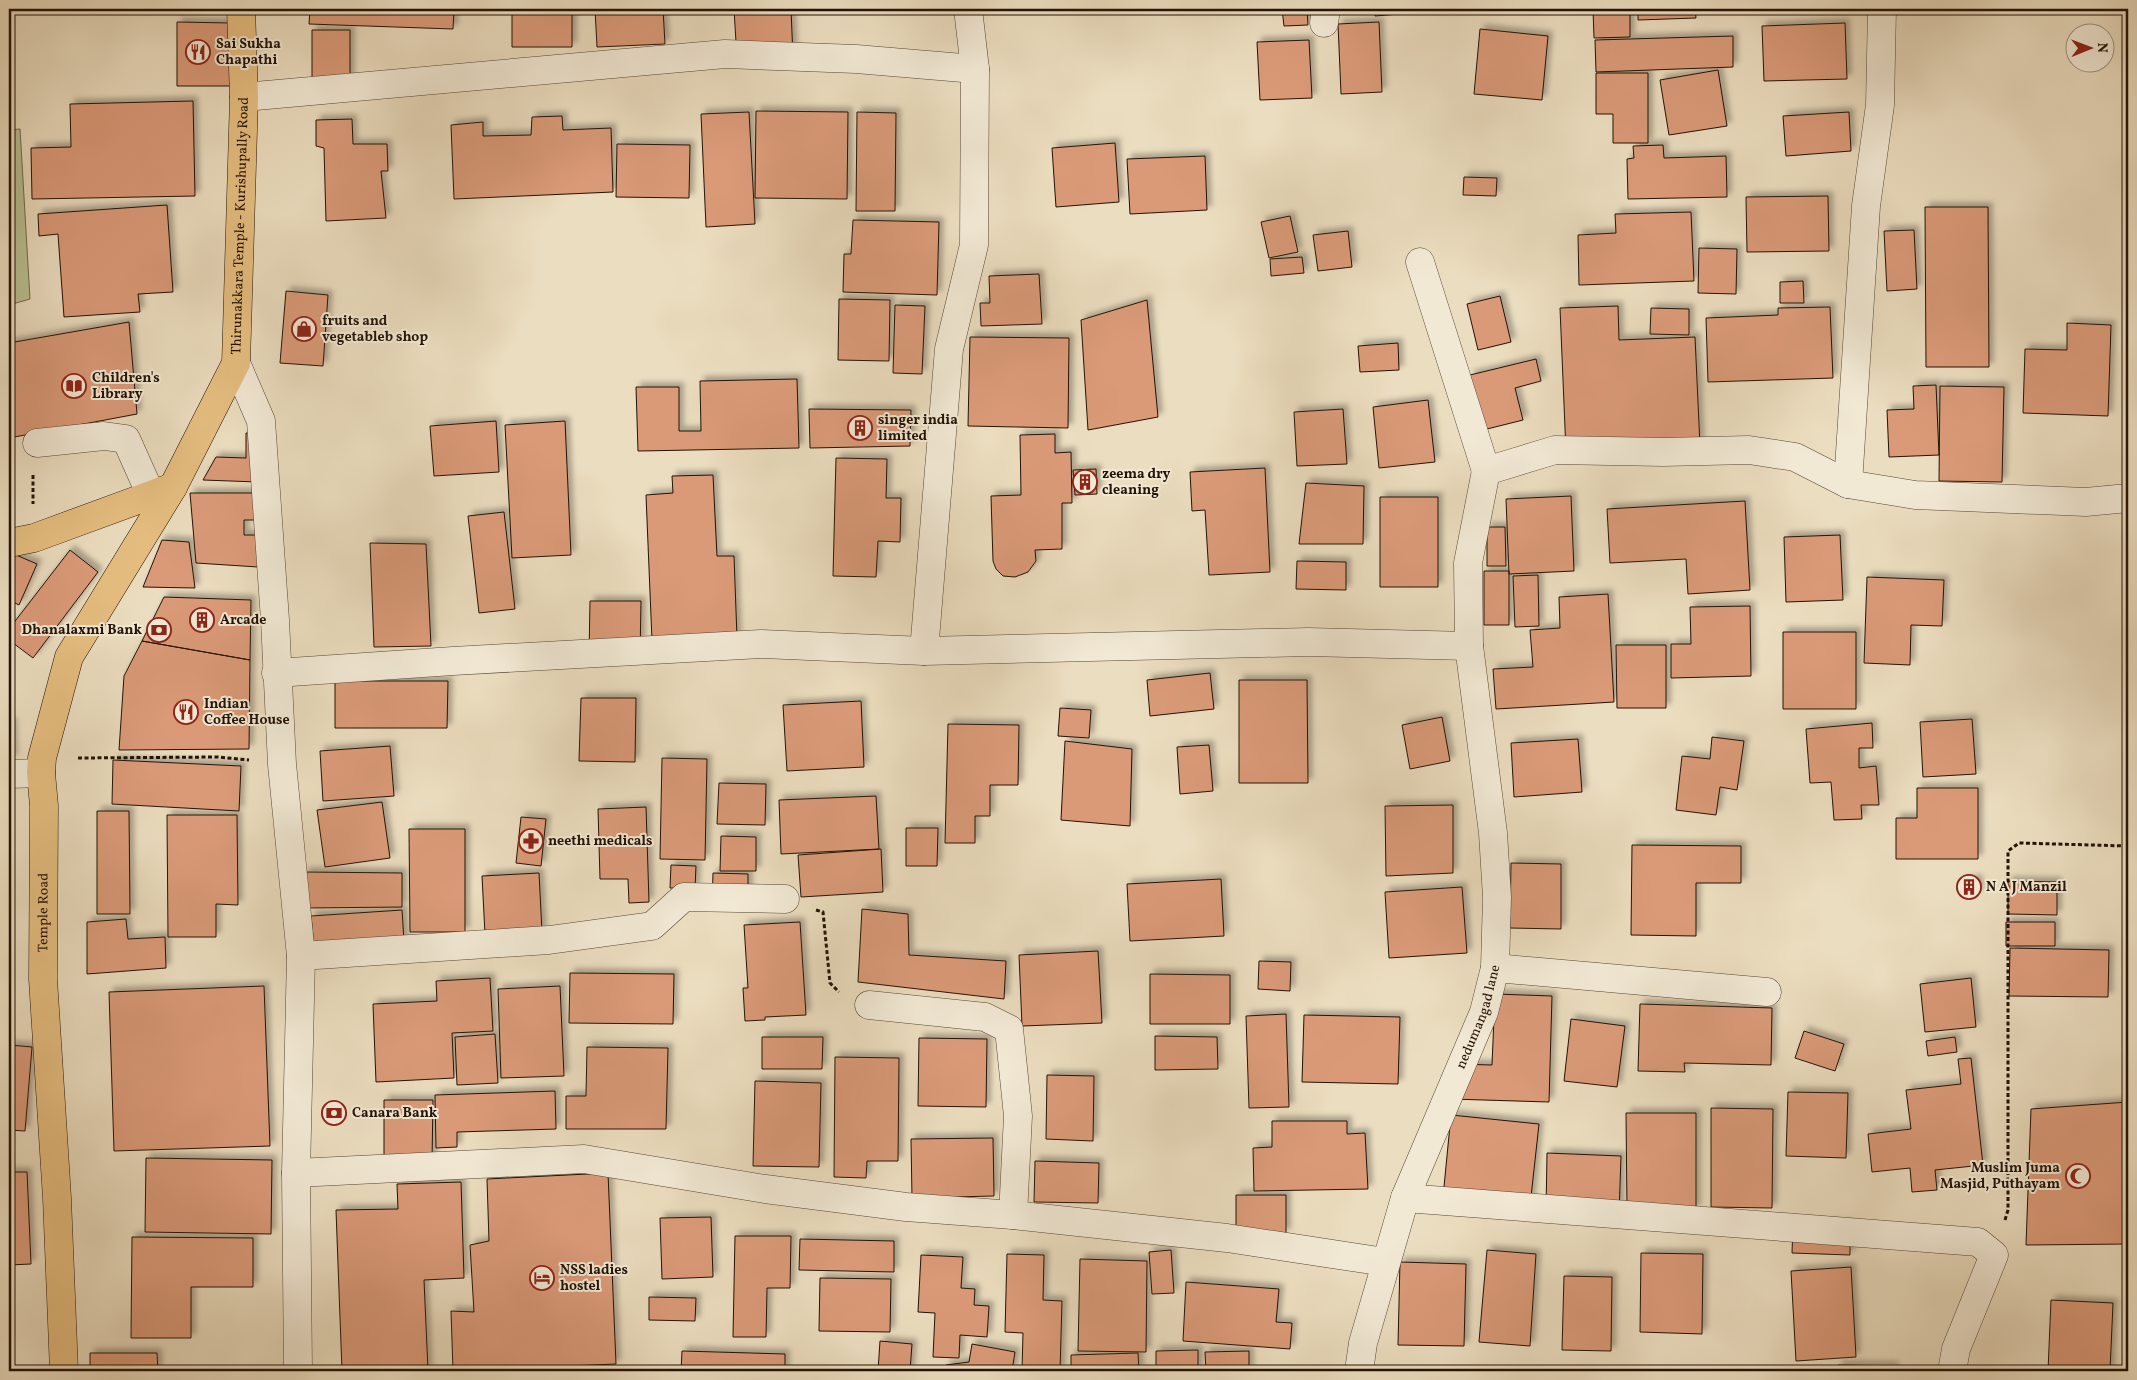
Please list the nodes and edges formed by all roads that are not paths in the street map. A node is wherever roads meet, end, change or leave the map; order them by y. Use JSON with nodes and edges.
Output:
{"nodes":[{"id":1,"x":241,"y":9,"type":"edge"},
{"id":2,"x":968,"y":9,"type":"edge"},
{"id":3,"x":1882,"y":9,"type":"edge"},
{"id":4,"x":975,"y":69,"type":"junction"},
{"id":5,"x":244,"y":97,"type":"junction"},
{"id":6,"x":1420,"y":262,"type":"dead end"},
{"id":7,"x":236,"y":363,"type":"junction"},
{"id":8,"x":37,"y":443,"type":"dead end"},
{"id":9,"x":1486,"y":471,"type":"junction"},
{"id":10,"x":1848,"y":484,"type":"junction"},
{"id":11,"x":162,"y":491,"type":"junction"},
{"id":12,"x":2128,"y":498,"type":"edge"},
{"id":13,"x":9,"y":543,"type":"edge"},
{"id":14,"x":1469,"y":646,"type":"junction"},
{"id":15,"x":924,"y":650,"type":"junction"},
{"id":16,"x":276,"y":673,"type":"junction"},
{"id":17,"x":41,"y":766,"type":"junction"},
{"id":18,"x":9,"y":774,"type":"edge"},
{"id":19,"x":785,"y":900,"type":"road end"},
{"id":20,"x":301,"y":956,"type":"junction"},
{"id":21,"x":1495,"y":968,"type":"junction"},
{"id":22,"x":1767,"y":992,"type":"dead end"},
{"id":23,"x":869,"y":1005,"type":"road end"},
{"id":24,"x":296,"y":1173,"type":"junction"},
{"id":25,"x":1405,"y":1198,"type":"junction"},
{"id":26,"x":1013,"y":1215,"type":"junction"},
{"id":27,"x":1385,"y":1262,"type":"junction"},
{"id":28,"x":64,"y":1371,"type":"edge"},
{"id":29,"x":298,"y":1371,"type":"edge"},
{"id":30,"x":1359,"y":1371,"type":"edge"},
{"id":31,"x":1952,"y":1371,"type":"edge"}],
"edges":[{"from":1,"to":5,"type":"main road","name":"Thirunakkara Temple - Kurishupally Road"},
{"from":2,"to":4,"type":"street"},
{"from":3,"to":10,"type":"street"},
{"from":4,"to":5,"type":"street"},
{"from":4,"to":15,"type":"street"},
{"from":5,"to":7,"type":"main road","name":"Thirunakkara Temple - Kurishupally Road"},
{"from":6,"to":9,"type":"street"},
{"from":7,"to":11,"type":"main road","name":"Thirunakkara Temple - Kurishupally Road"},
{"from":7,"to":16,"type":"street"},
{"from":8,"to":11,"type":"street"},
{"from":9,"to":10,"type":"street"},
{"from":9,"to":14,"type":"street","name":"nedumangad lane"},
{"from":10,"to":12,"type":"street"},
{"from":11,"to":13,"type":"main road"},
{"from":11,"to":17,"type":"main road","name":"Temple Road"},
{"from":14,"to":15,"type":"street"},
{"from":14,"to":21,"type":"street","name":"nedumangad lane"},
{"from":15,"to":16,"type":"street"},
{"from":16,"to":20,"type":"street"},
{"from":17,"to":18,"type":"street"},
{"from":17,"to":28,"type":"main road","name":"Temple Road"},
{"from":19,"to":20,"type":"street"},
{"from":20,"to":24,"type":"street"},
{"from":21,"to":22,"type":"street"},
{"from":21,"to":25,"type":"street","name":"nedumangad lane"},
{"from":23,"to":26,"type":"street"},
{"from":24,"to":26,"type":"street"},
{"from":24,"to":29,"type":"street"},
{"from":25,"to":27,"type":"street","name":"nedumangad lane"},
{"from":25,"to":31,"type":"street"},
{"from":26,"to":27,"type":"street"},
{"from":27,"to":30,"type":"street","name":"nedumangad lane"}]}
